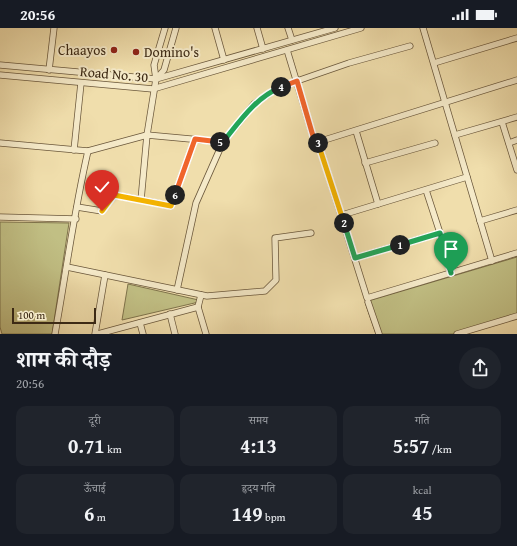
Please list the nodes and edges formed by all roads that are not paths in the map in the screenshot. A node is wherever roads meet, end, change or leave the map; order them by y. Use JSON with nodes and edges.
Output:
{"nodes":[{"id":1,"x":54,"y":28,"type":"edge"},
{"id":2,"x":165,"y":28,"type":"edge"},
{"id":3,"x":176,"y":28,"type":"edge"},
{"id":4,"x":215,"y":28,"type":"edge"},
{"id":5,"x":257,"y":28,"type":"edge"},
{"id":6,"x":288,"y":28,"type":"edge"},
{"id":7,"x":335,"y":28,"type":"edge"},
{"id":8,"x":361,"y":28,"type":"edge"},
{"id":9,"x":423,"y":28,"type":"edge"},
{"id":10,"x":327,"y":29,"type":"edge"},
{"id":11,"x":517,"y":38,"type":"edge"},
{"id":12,"x":292,"y":40,"type":"junction"},
{"id":13,"x":410,"y":46,"type":"dead end"},
{"id":14,"x":263,"y":49,"type":"junction"},
{"id":15,"x":287,"y":50,"type":"junction"},
{"id":16,"x":224,"y":60,"type":"junction"},
{"id":17,"x":434,"y":64,"type":"junction"},
{"id":18,"x":0,"y":65,"type":"edge"},
{"id":19,"x":49,"y":70,"type":"junction"},
{"id":20,"x":0,"y":75,"type":"edge"},
{"id":21,"x":156,"y":80,"type":"junction"},
{"id":22,"x":517,"y":80,"type":"edge"},
{"id":23,"x":297,"y":81,"type":"junction"},
{"id":24,"x":81,"y":83,"type":"junction"},
{"id":25,"x":153,"y":90,"type":"junction"},
{"id":26,"x":445,"y":104,"type":"junction"},
{"id":27,"x":517,"y":118,"type":"edge"},
{"id":28,"x":502,"y":122,"type":"junction"},
{"id":29,"x":356,"y":131,"type":"junction"},
{"id":30,"x":148,"y":135,"type":"junction"},
{"id":31,"x":455,"y":135,"type":"junction"},
{"id":32,"x":195,"y":139,"type":"junction"},
{"id":33,"x":517,"y":140,"type":"edge"},
{"id":34,"x":223,"y":142,"type":"junction"},
{"id":35,"x":318,"y":142,"type":"junction"},
{"id":36,"x":0,"y":143,"type":"edge"},
{"id":37,"x":435,"y":143,"type":"dead end"},
{"id":38,"x":509,"y":143,"type":"junction"},
{"id":39,"x":74,"y":150,"type":"junction"},
{"id":40,"x":88,"y":151,"type":"junction"},
{"id":41,"x":516,"y":162,"type":"edge"},
{"id":42,"x":365,"y":163,"type":"junction"},
{"id":43,"x":517,"y":170,"type":"edge"},
{"id":44,"x":467,"y":177,"type":"junction"},
{"id":45,"x":426,"y":190,"type":"junction"},
{"id":46,"x":141,"y":200,"type":"junction"},
{"id":47,"x":378,"y":204,"type":"junction"},
{"id":48,"x":77,"y":207,"type":"junction"},
{"id":49,"x":517,"y":210,"type":"edge"},
{"id":50,"x":342,"y":215,"type":"junction"},
{"id":51,"x":0,"y":216,"type":"edge"},
{"id":52,"x":76,"y":219,"type":"junction"},
{"id":53,"x":480,"y":221,"type":"junction"},
{"id":54,"x":311,"y":233,"type":"dead end"},
{"id":55,"x":440,"y":233,"type":"junction"},
{"id":56,"x":517,"y":253,"type":"edge"},
{"id":57,"x":355,"y":258,"type":"junction"},
{"id":58,"x":492,"y":261,"type":"junction"},
{"id":59,"x":67,"y":267,"type":"junction"},
{"id":60,"x":451,"y":273,"type":"junction"},
{"id":61,"x":105,"y":275,"type":"junction"},
{"id":62,"x":177,"y":290,"type":"junction"},
{"id":63,"x":200,"y":295,"type":"junction"},
{"id":64,"x":368,"y":302,"type":"dead end"},
{"id":65,"x":198,"y":307,"type":"junction"},
{"id":66,"x":170,"y":314,"type":"junction"},
{"id":67,"x":517,"y":316,"type":"edge"},
{"id":68,"x":140,"y":323,"type":"junction"},
{"id":69,"x":55,"y":334,"type":"edge"},
{"id":70,"x":95,"y":334,"type":"edge"},
{"id":71,"x":98,"y":334,"type":"edge"},
{"id":72,"x":143,"y":334,"type":"edge"},
{"id":73,"x":175,"y":334,"type":"edge"},
{"id":74,"x":206,"y":334,"type":"edge"},
{"id":75,"x":379,"y":334,"type":"edge"},
{"id":76,"x":458,"y":334,"type":"edge"}],
"edges":[{"from":1,"to":19,"type":"street"},
{"from":2,"to":21,"type":"street"},
{"from":3,"to":21,"type":"street"},
{"from":4,"to":16,"type":"street"},
{"from":5,"to":14,"type":"street"},
{"from":6,"to":12,"type":"street"},
{"from":7,"to":10,"type":"street","name":"Road No. 30"},
{"from":8,"to":15,"type":"street","name":"Road No. 30"},
{"from":9,"to":17,"type":"street"},
{"from":10,"to":12,"type":"street","name":"Road No. 30"},
{"from":11,"to":17,"type":"street"},
{"from":12,"to":14,"type":"street","name":"Road No. 30"},
{"from":13,"to":23,"type":"street"},
{"from":14,"to":16,"type":"street","name":"Road No. 30"},
{"from":15,"to":23,"type":"street"},
{"from":15,"to":25,"type":"street","name":"Road No. 30"},
{"from":16,"to":21,"type":"street","name":"Road No. 30"},
{"from":17,"to":26,"type":"street"},
{"from":18,"to":19,"type":"street","name":"Road No. 30"},
{"from":19,"to":21,"type":"street","name":"Road No. 30"},
{"from":20,"to":24,"type":"street","name":"Road No. 30"},
{"from":21,"to":25,"type":"street"},
{"from":22,"to":26,"type":"street"},
{"from":23,"to":34,"type":"street"},
{"from":23,"to":35,"type":"street"},
{"from":24,"to":25,"type":"street","name":"Road No. 30"},
{"from":24,"to":39,"type":"street"},
{"from":25,"to":30,"type":"street"},
{"from":26,"to":29,"type":"street"},
{"from":26,"to":31,"type":"street"},
{"from":27,"to":28,"type":"street"},
{"from":28,"to":31,"type":"street"},
{"from":28,"to":38,"type":"street"},
{"from":29,"to":35,"type":"street"},
{"from":29,"to":42,"type":"street"},
{"from":30,"to":32,"type":"street"},
{"from":30,"to":40,"type":"street"},
{"from":30,"to":46,"type":"street"},
{"from":31,"to":44,"type":"street"},
{"from":32,"to":34,"type":"street"},
{"from":32,"to":46,"type":"street"},
{"from":33,"to":38,"type":"street"},
{"from":34,"to":62,"type":"street"},
{"from":35,"to":50,"type":"street"},
{"from":36,"to":39,"type":"street"},
{"from":37,"to":42,"type":"street"},
{"from":38,"to":41,"type":"street"},
{"from":39,"to":40,"type":"street"},
{"from":40,"to":48,"type":"street"},
{"from":41,"to":43,"type":"street"},
{"from":42,"to":47,"type":"street"},
{"from":44,"to":45,"type":"street"},
{"from":44,"to":53,"type":"street"},
{"from":45,"to":47,"type":"street"},
{"from":45,"to":55,"type":"street"},
{"from":46,"to":48,"type":"street"},
{"from":47,"to":50,"type":"street"},
{"from":48,"to":52,"type":"street"},
{"from":49,"to":53,"type":"street"},
{"from":50,"to":57,"type":"street"},
{"from":51,"to":52,"type":"street"},
{"from":52,"to":59,"type":"street"},
{"from":53,"to":58,"type":"street"},
{"from":54,"to":63,"type":"street"},
{"from":55,"to":57,"type":"street"},
{"from":55,"to":60,"type":"street"},
{"from":56,"to":58,"type":"street"},
{"from":57,"to":60,"type":"street"},
{"from":58,"to":60,"type":"street"},
{"from":59,"to":61,"type":"street"},
{"from":59,"to":69,"type":"street"},
{"from":61,"to":62,"type":"street"},
{"from":61,"to":70,"type":"street"},
{"from":62,"to":63,"type":"street"},
{"from":63,"to":65,"type":"street"},
{"from":64,"to":75,"type":"street"},
{"from":65,"to":66,"type":"street"},
{"from":65,"to":74,"type":"street"},
{"from":66,"to":68,"type":"street"},
{"from":66,"to":73,"type":"street"},
{"from":67,"to":76,"type":"street"},
{"from":68,"to":71,"type":"street"},
{"from":68,"to":72,"type":"street"}]}
